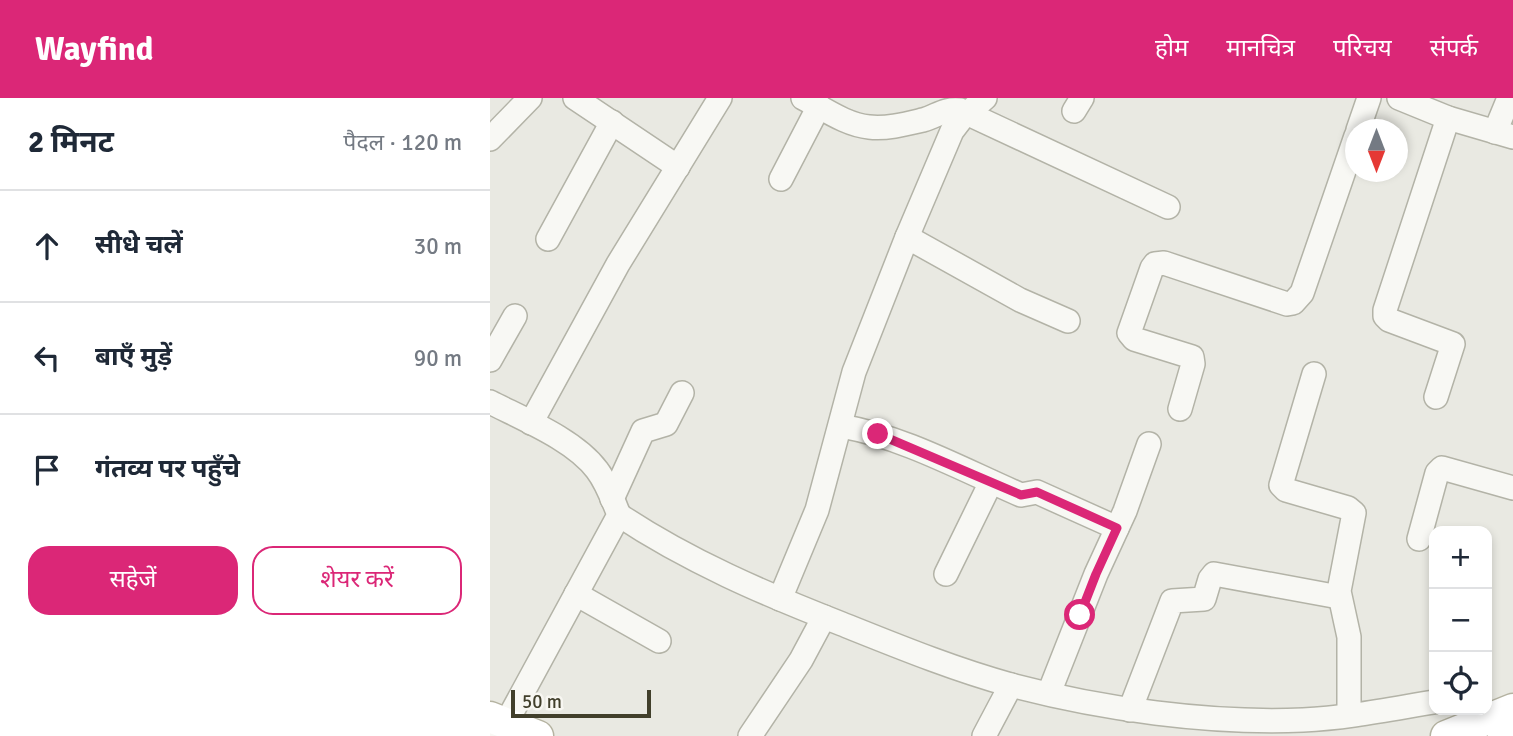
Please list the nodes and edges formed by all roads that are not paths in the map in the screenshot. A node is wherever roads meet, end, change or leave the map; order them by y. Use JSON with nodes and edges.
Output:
{"nodes":[{"id":1,"x":530,"y":98,"type":"edge"},
{"id":2,"x":575,"y":98,"type":"edge"},
{"id":3,"x":720,"y":98,"type":"edge"},
{"id":4,"x":1368,"y":98,"type":"edge"},
{"id":5,"x":1399,"y":98,"type":"edge"},
{"id":6,"x":1509,"y":98,"type":"edge"},
{"id":7,"x":811,"y":102,"type":"edge"},
{"id":8,"x":976,"y":105,"type":"edge"},
{"id":9,"x":1448,"y":118,"type":"junction"},
{"id":10,"x":1361,"y":119,"type":"edge"},
{"id":11,"x":612,"y":122,"type":"junction"},
{"id":12,"x":1504,"y":134,"type":"edge"},
{"id":13,"x":490,"y":139,"type":"edge"},
{"id":14,"x":678,"y":167,"type":"junction"},
{"id":15,"x":1345,"y":168,"type":"edge"},
{"id":16,"x":781,"y":179,"type":"dead end"},
{"id":17,"x":1168,"y":207,"type":"dead end"},
{"id":18,"x":907,"y":237,"type":"junction"},
{"id":19,"x":548,"y":239,"type":"dead end"},
{"id":20,"x":515,"y":316,"type":"dead end"},
{"id":21,"x":1068,"y":321,"type":"dead end"},
{"id":22,"x":490,"y":360,"type":"edge"},
{"id":23,"x":1314,"y":374,"type":"dead end"},
{"id":24,"x":682,"y":393,"type":"dead end"},
{"id":25,"x":1436,"y":397,"type":"dead end"},
{"id":26,"x":490,"y":401,"type":"edge"},
{"id":27,"x":1180,"y":409,"type":"dead end"},
{"id":28,"x":531,"y":423,"type":"junction"},
{"id":29,"x":841,"y":426,"type":"junction"},
{"id":30,"x":1149,"y":444,"type":"dead end"},
{"id":31,"x":991,"y":482,"type":"junction"},
{"id":32,"x":1513,"y":488,"type":"edge"},
{"id":33,"x":616,"y":507,"type":"junction"},
{"id":34,"x":1117,"y":528,"type":"junction"},
{"id":35,"x":1419,"y":539,"type":"dead end"},
{"id":36,"x":946,"y":574,"type":"dead end"},
{"id":37,"x":576,"y":594,"type":"junction"},
{"id":38,"x":1339,"y":597,"type":"junction"},
{"id":39,"x":780,"y":599,"type":"junction"},
{"id":40,"x":824,"y":617,"type":"junction"},
{"id":41,"x":659,"y":641,"type":"dead end"},
{"id":42,"x":1011,"y":685,"type":"junction"},
{"id":43,"x":1049,"y":693,"type":"junction"},
{"id":44,"x":1429,"y":703,"type":"edge"},
{"id":45,"x":1492,"y":703,"type":"edge"},
{"id":46,"x":1513,"y":709,"type":"edge"},
{"id":47,"x":1130,"y":710,"type":"junction"},
{"id":48,"x":1349,"y":715,"type":"junction"},
{"id":49,"x":498,"y":725,"type":"edge"},
{"id":50,"x":1513,"y":732,"type":"edge"},
{"id":51,"x":538,"y":736,"type":"edge"},
{"id":52,"x":750,"y":736,"type":"edge"},
{"id":53,"x":984,"y":736,"type":"edge"},
{"id":54,"x":1446,"y":736,"type":"edge"},
{"id":55,"x":1503,"y":736,"type":"edge"}],
"edges":[{"from":1,"to":13,"type":"street"},
{"from":2,"to":11,"type":"street"},
{"from":3,"to":14,"type":"street"},
{"from":4,"to":10,"type":"street"},
{"from":5,"to":9,"type":"street"},
{"from":6,"to":12,"type":"street"},
{"from":7,"to":8,"type":"street"},
{"from":7,"to":16,"type":"street"},
{"from":8,"to":17,"type":"street"},
{"from":8,"to":18,"type":"street"},
{"from":9,"to":12,"type":"street"},
{"from":9,"to":25,"type":"street"},
{"from":11,"to":14,"type":"street"},
{"from":11,"to":19,"type":"street"},
{"from":14,"to":28,"type":"street"},
{"from":15,"to":27,"type":"street"},
{"from":18,"to":21,"type":"street"},
{"from":18,"to":29,"type":"street"},
{"from":20,"to":22,"type":"street"},
{"from":23,"to":38,"type":"street"},
{"from":24,"to":33,"type":"street"},
{"from":26,"to":28,"type":"street"},
{"from":28,"to":33,"type":"street"},
{"from":29,"to":31,"type":"street"},
{"from":29,"to":39,"type":"street"},
{"from":30,"to":34,"type":"street"},
{"from":31,"to":34,"type":"street"},
{"from":31,"to":36,"type":"street"},
{"from":32,"to":35,"type":"street"},
{"from":33,"to":37,"type":"street"},
{"from":33,"to":39,"type":"street"},
{"from":34,"to":43,"type":"street"},
{"from":37,"to":41,"type":"street"},
{"from":37,"to":49,"type":"street"},
{"from":38,"to":47,"type":"street"},
{"from":38,"to":48,"type":"street"},
{"from":39,"to":40,"type":"street"},
{"from":40,"to":42,"type":"street"},
{"from":40,"to":52,"type":"street"},
{"from":42,"to":43,"type":"street"},
{"from":42,"to":53,"type":"street"},
{"from":43,"to":47,"type":"street"},
{"from":44,"to":48,"type":"street"},
{"from":45,"to":46,"type":"street"},
{"from":46,"to":54,"type":"main road"},
{"from":47,"to":48,"type":"street"},
{"from":49,"to":51,"type":"main road"},
{"from":50,"to":55,"type":"main road"}]}
